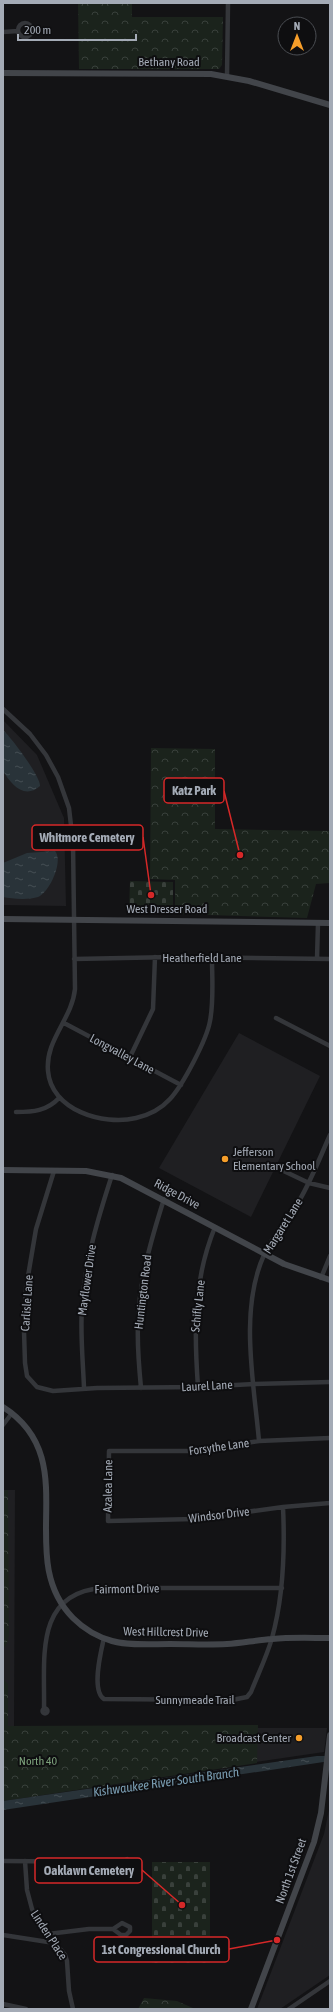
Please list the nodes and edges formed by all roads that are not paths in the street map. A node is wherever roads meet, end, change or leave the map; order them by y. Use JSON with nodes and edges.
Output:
{"nodes":[{"id":1,"x":228,"y":3,"type":"edge"},
{"id":2,"x":18,"y":31,"type":"dead end"},
{"id":3,"x":3,"y":32,"type":"edge"},
{"id":4,"x":3,"y":73,"type":"edge"},
{"id":5,"x":227,"y":76,"type":"junction"},
{"id":6,"x":330,"y":105,"type":"edge"},
{"id":7,"x":3,"y":709,"type":"edge"},
{"id":8,"x":3,"y":919,"type":"edge"},
{"id":9,"x":73,"y":919,"type":"junction"},
{"id":10,"x":318,"y":923,"type":"junction"},
{"id":11,"x":330,"y":923,"type":"edge"},
{"id":12,"x":155,"y":957,"type":"junction"},
{"id":13,"x":212,"y":958,"type":"junction"},
{"id":14,"x":74,"y":959,"type":"junction"},
{"id":15,"x":317,"y":959,"type":"junction"},
{"id":16,"x":330,"y":959,"type":"edge"},
{"id":17,"x":276,"y":1018,"type":"dead end"},
{"id":18,"x":64,"y":1023,"type":"junction"},
{"id":19,"x":330,"y":1046,"type":"edge"},
{"id":20,"x":130,"y":1057,"type":"junction"},
{"id":21,"x":181,"y":1085,"type":"junction"},
{"id":22,"x":59,"y":1098,"type":"junction"},
{"id":23,"x":16,"y":1112,"type":"dead end"},
{"id":24,"x":330,"y":1135,"type":"edge"},
{"id":25,"x":271,"y":1165,"type":"dead end"},
{"id":26,"x":3,"y":1170,"type":"edge"},
{"id":27,"x":54,"y":1170,"type":"junction"},
{"id":28,"x":112,"y":1175,"type":"junction"},
{"id":29,"x":309,"y":1182,"type":"junction"},
{"id":30,"x":330,"y":1188,"type":"edge"},
{"id":31,"x":164,"y":1199,"type":"junction"},
{"id":32,"x":215,"y":1227,"type":"junction"},
{"id":33,"x":264,"y":1254,"type":"junction"},
{"id":34,"x":330,"y":1256,"type":"edge"},
{"id":35,"x":321,"y":1278,"type":"junction"},
{"id":36,"x":330,"y":1280,"type":"edge"},
{"id":37,"x":330,"y":1382,"type":"edge"},
{"id":38,"x":254,"y":1384,"type":"junction"},
{"id":39,"x":198,"y":1387,"type":"junction"},
{"id":40,"x":84,"y":1388,"type":"junction"},
{"id":41,"x":141,"y":1388,"type":"junction"},
{"id":42,"x":3,"y":1407,"type":"edge"},
{"id":43,"x":12,"y":1414,"type":"junction"},
{"id":44,"x":3,"y":1425,"type":"edge"},
{"id":45,"x":330,"y":1438,"type":"edge"},
{"id":46,"x":259,"y":1441,"type":"junction"},
{"id":47,"x":109,"y":1451,"type":"joint"},
{"id":48,"x":330,"y":1503,"type":"edge"},
{"id":49,"x":283,"y":1507,"type":"junction"},
{"id":50,"x":108,"y":1521,"type":"joint"},
{"id":51,"x":282,"y":1588,"type":"junction"},
{"id":52,"x":61,"y":1604,"type":"junction"},
{"id":53,"x":104,"y":1638,"type":"junction"},
{"id":54,"x":330,"y":1638,"type":"edge"},
{"id":55,"x":272,"y":1639,"type":"junction"},
{"id":56,"x":44,"y":1708,"type":"dead end"},
{"id":57,"x":330,"y":1735,"type":"edge"},
{"id":58,"x":127,"y":1859,"type":"dead end"},
{"id":59,"x":3,"y":1861,"type":"edge"},
{"id":60,"x":25,"y":1861,"type":"junction"},
{"id":61,"x":113,"y":1929,"type":"junction"},
{"id":62,"x":3,"y":1935,"type":"edge"},
{"id":63,"x":49,"y":1936,"type":"junction"},
{"id":64,"x":330,"y":1981,"type":"edge"},
{"id":65,"x":3,"y":2004,"type":"edge"},
{"id":66,"x":26,"y":2009,"type":"edge"},
{"id":67,"x":73,"y":2009,"type":"edge"},
{"id":68,"x":250,"y":2009,"type":"edge"},
{"id":69,"x":290,"y":2009,"type":"edge"}],
"edges":[{"from":1,"to":5,"type":"street"},
{"from":2,"to":3,"type":"street"},
{"from":4,"to":5,"type":"street","name":"Bethany Road"},
{"from":5,"to":6,"type":"street","name":"Bethany Road"},
{"from":7,"to":9,"type":"street"},
{"from":8,"to":9,"type":"street","name":"West Dresser Road"},
{"from":9,"to":10,"type":"street","name":"West Dresser Road"},
{"from":9,"to":14,"type":"street"},
{"from":10,"to":11,"type":"street","name":"West Dresser Road"},
{"from":10,"to":15,"type":"street"},
{"from":12,"to":13,"type":"street","name":"Heatherfield Lane"},
{"from":12,"to":14,"type":"street","name":"Heatherfield Lane"},
{"from":12,"to":20,"type":"street"},
{"from":13,"to":15,"type":"street","name":"Heatherfield Lane"},
{"from":13,"to":21,"type":"street"},
{"from":14,"to":18,"type":"street"},
{"from":15,"to":16,"type":"street","name":"Heatherfield Lane"},
{"from":17,"to":19,"type":"street"},
{"from":18,"to":20,"type":"street","name":"Longvalley Lane"},
{"from":18,"to":22,"type":"street"},
{"from":20,"to":21,"type":"street","name":"Longvalley Lane"},
{"from":21,"to":22,"type":"street"},
{"from":22,"to":23,"type":"street"},
{"from":24,"to":29,"type":"street","name":"Margaret Lane"},
{"from":25,"to":29,"type":"street"},
{"from":26,"to":27,"type":"street","name":"Ridge Drive"},
{"from":27,"to":28,"type":"street","name":"Ridge Drive"},
{"from":27,"to":40,"type":"street","name":"Carlisle Lane"},
{"from":28,"to":31,"type":"street","name":"Ridge Drive"},
{"from":28,"to":40,"type":"street","name":"Mayflower Drive"},
{"from":29,"to":30,"type":"street"},
{"from":29,"to":33,"type":"street","name":"Margaret Lane"},
{"from":31,"to":32,"type":"street","name":"Ridge Drive"},
{"from":31,"to":41,"type":"street","name":"Huntington Road"},
{"from":32,"to":33,"type":"street","name":"Ridge Drive"},
{"from":32,"to":39,"type":"street","name":"Schifly Lane"},
{"from":33,"to":35,"type":"street","name":"Ridge Drive"},
{"from":33,"to":38,"type":"street","name":"Margaret Lane"},
{"from":34,"to":35,"type":"street"},
{"from":35,"to":36,"type":"street","name":"Ridge Drive"},
{"from":37,"to":38,"type":"street","name":"Laurel Lane"},
{"from":38,"to":39,"type":"street","name":"Laurel Lane"},
{"from":38,"to":46,"type":"street","name":"Margaret Lane"},
{"from":39,"to":41,"type":"street","name":"Laurel Lane"},
{"from":40,"to":41,"type":"street","name":"Laurel Lane"},
{"from":42,"to":43,"type":"street","name":"West Hillcrest Drive"},
{"from":43,"to":44,"type":"street"},
{"from":43,"to":52,"type":"street","name":"West Hillcrest Drive"},
{"from":45,"to":46,"type":"street","name":"Forsythe Lane"},
{"from":46,"to":47,"type":"street","name":"Forsythe Lane"},
{"from":47,"to":50,"type":"street","name":"Azalea Lane"},
{"from":48,"to":49,"type":"street","name":"Windsor Drive"},
{"from":49,"to":50,"type":"street","name":"Windsor Drive"},
{"from":49,"to":51,"type":"street","name":"Sunnymeade Trail"},
{"from":51,"to":52,"type":"street","name":"Fairmont Drive"},
{"from":51,"to":55,"type":"street","name":"Sunnymeade Trail"},
{"from":52,"to":53,"type":"street","name":"West Hillcrest Drive"},
{"from":52,"to":56,"type":"street","name":"Fairmont Drive"},
{"from":53,"to":55,"type":"street","name":"West Hillcrest Drive"},
{"from":53,"to":55,"type":"street","name":"Sunnymeade Trail"},
{"from":54,"to":55,"type":"street","name":"West Hillcrest Drive"},
{"from":57,"to":68,"type":"street","name":"North 1st Street"},
{"from":58,"to":60,"type":"street"},
{"from":59,"to":60,"type":"street"},
{"from":60,"to":63,"type":"street","name":"Linden Place"},
{"from":61,"to":61,"type":"street"},
{"from":61,"to":63,"type":"street"},
{"from":62,"to":63,"type":"street"},
{"from":63,"to":67,"type":"street","name":"Linden Place"},
{"from":64,"to":69,"type":"street"},
{"from":65,"to":66,"type":"street"}]}
